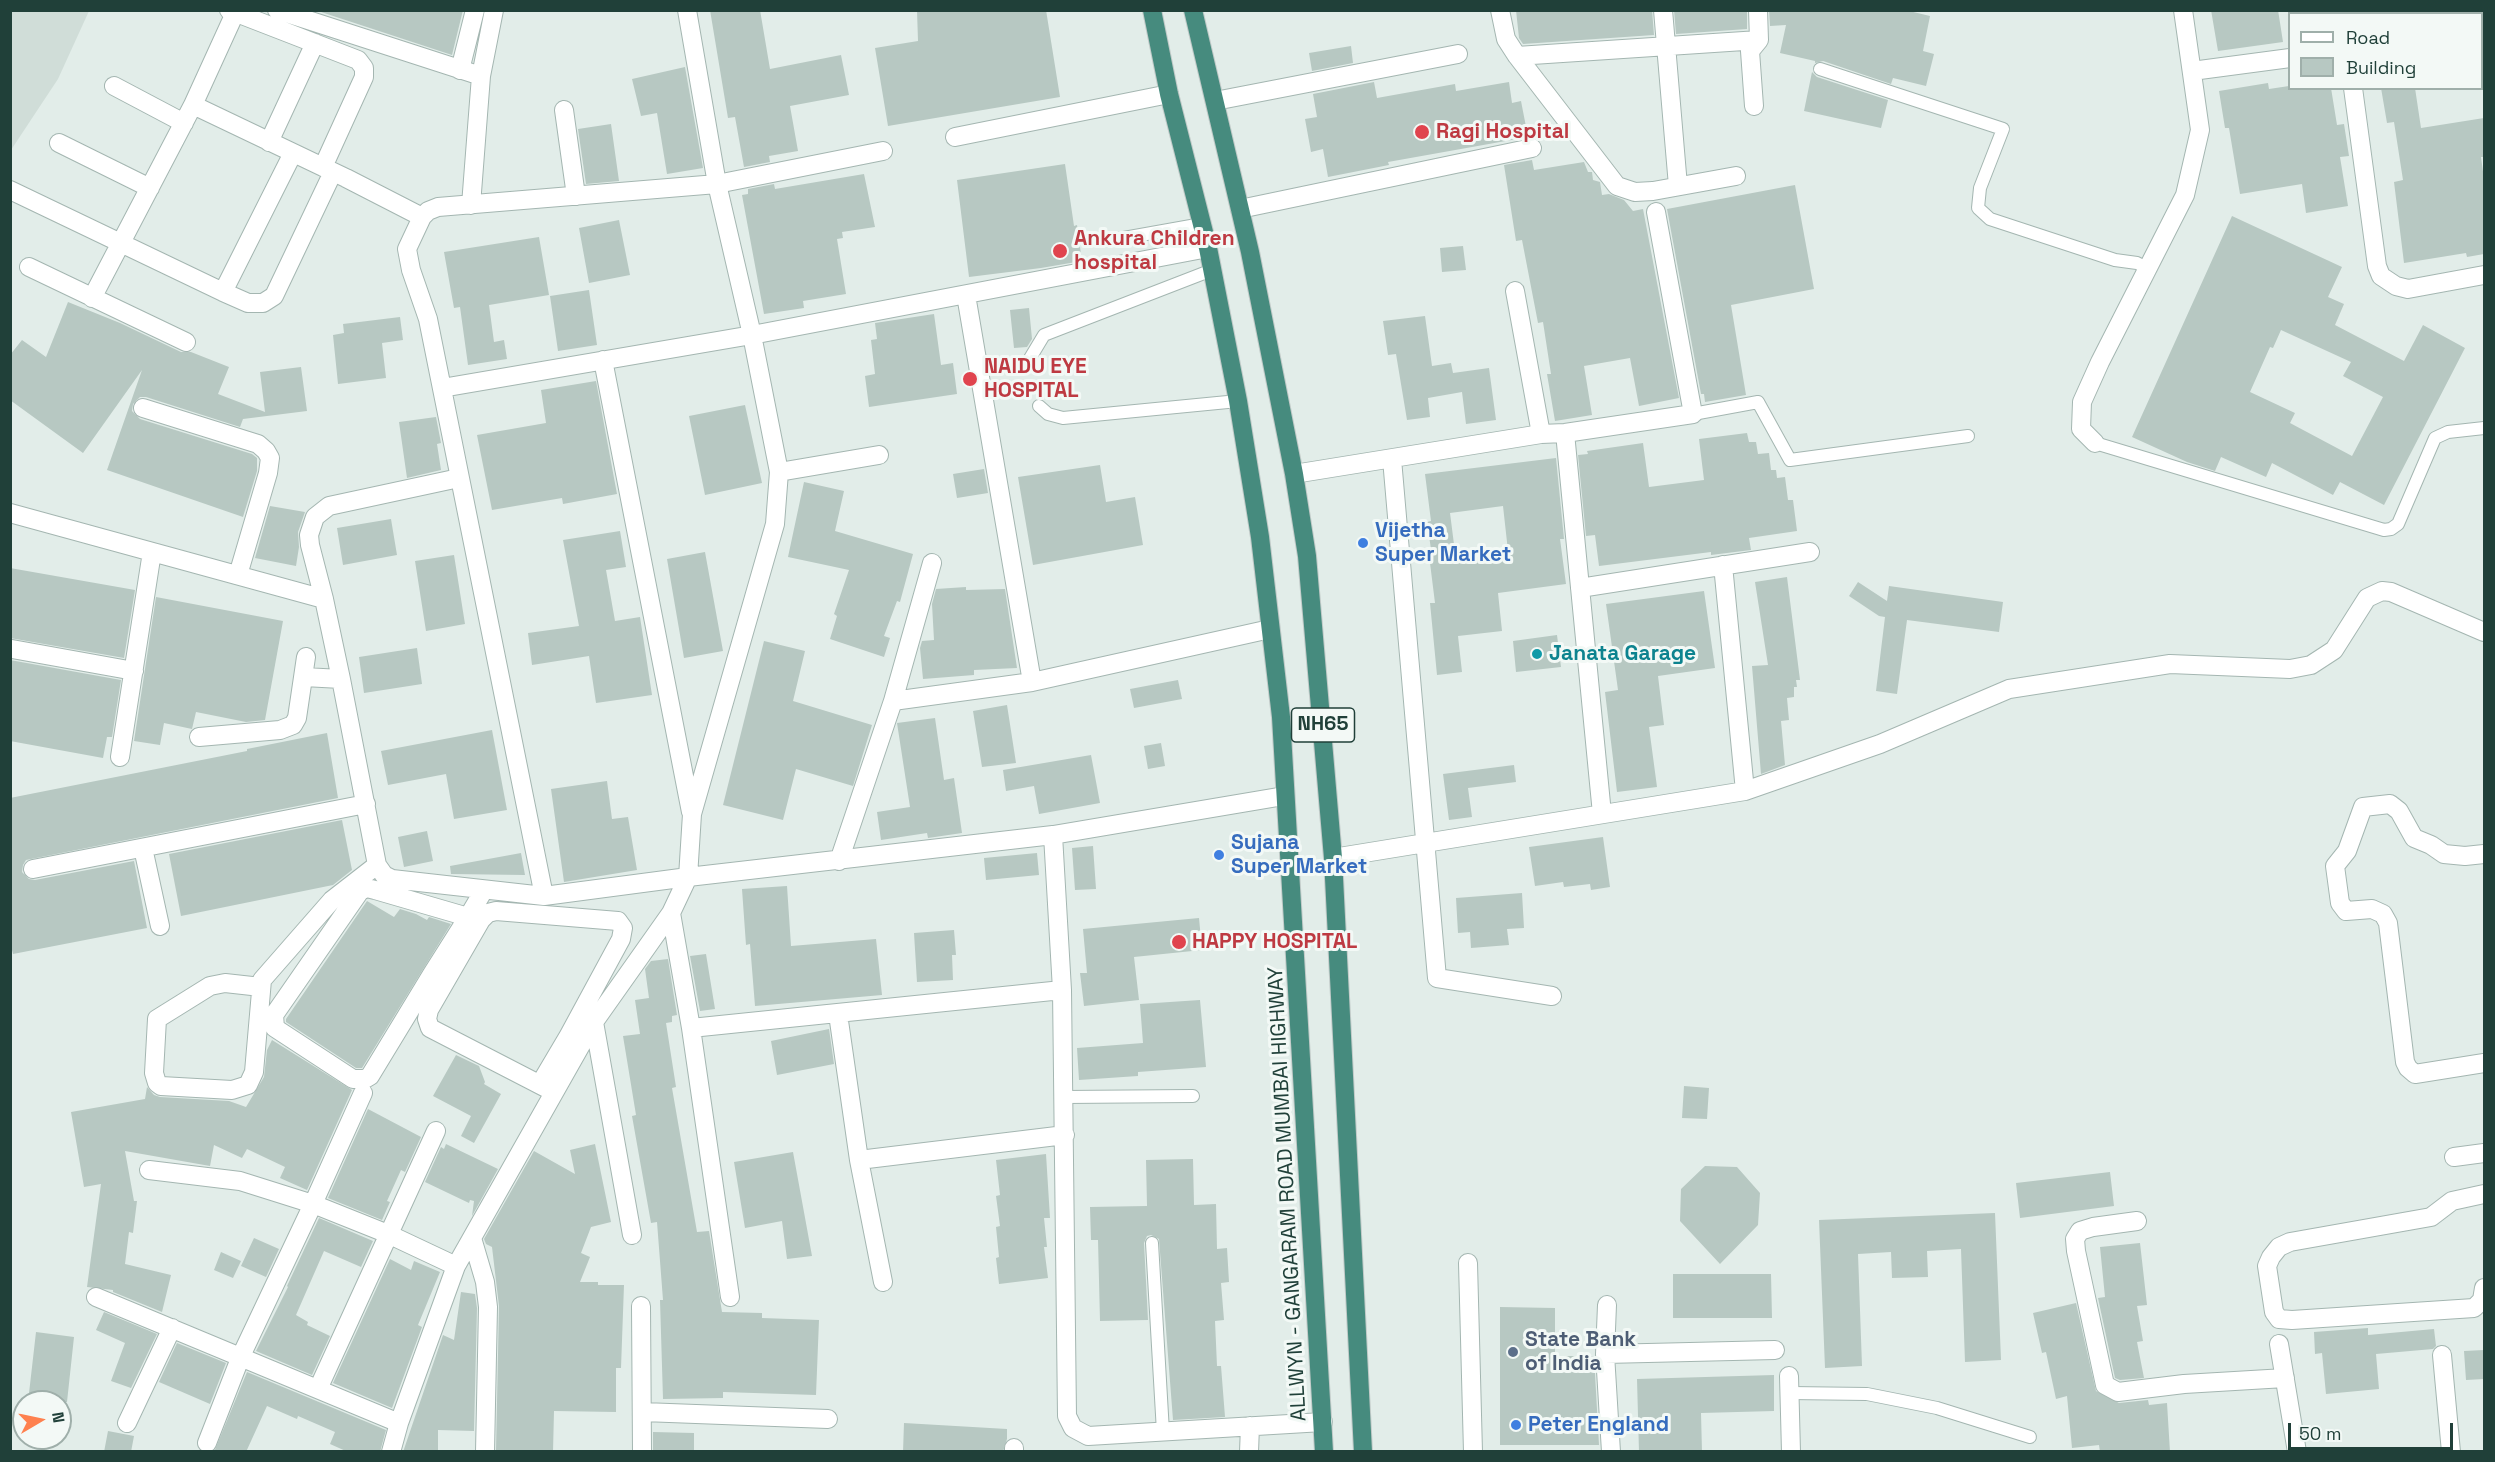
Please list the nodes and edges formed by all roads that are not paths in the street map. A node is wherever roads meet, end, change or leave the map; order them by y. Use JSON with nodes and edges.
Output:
{"nodes":[{"id":1,"x":278,"y":10,"type":"edge"},
{"id":2,"x":475,"y":10,"type":"edge"},
{"id":3,"x":494,"y":10,"type":"edge"},
{"id":4,"x":687,"y":10,"type":"edge"},
{"id":5,"x":1152,"y":10,"type":"edge"},
{"id":6,"x":1193,"y":10,"type":"edge"},
{"id":7,"x":1500,"y":10,"type":"edge"},
{"id":8,"x":1663,"y":10,"type":"edge"},
{"id":9,"x":1758,"y":10,"type":"edge"},
{"id":10,"x":2183,"y":10,"type":"edge"},
{"id":11,"x":232,"y":12,"type":"edge"},
{"id":12,"x":469,"y":35,"type":"junction"},
{"id":13,"x":1759,"y":40,"type":"junction"},
{"id":14,"x":488,"y":42,"type":"junction"},
{"id":15,"x":315,"y":43,"type":"junction"},
{"id":16,"x":1666,"y":45,"type":"junction"},
{"id":17,"x":1458,"y":54,"type":"dead end"},
{"id":18,"x":1517,"y":56,"type":"junction"},
{"id":19,"x":2288,"y":58,"type":"edge"},
{"id":20,"x":1820,"y":69,"type":"dead end"},
{"id":21,"x":460,"y":70,"type":"junction"},
{"id":22,"x":2192,"y":71,"type":"junction"},
{"id":23,"x":481,"y":76,"type":"junction"},
{"id":24,"x":114,"y":86,"type":"dead end"},
{"id":25,"x":2353,"y":90,"type":"edge"},
{"id":26,"x":1169,"y":94,"type":"junction"},
{"id":27,"x":1215,"y":101,"type":"junction"},
{"id":28,"x":193,"y":105,"type":"junction"},
{"id":29,"x":1754,"y":106,"type":"dead end"},
{"id":30,"x":564,"y":110,"type":"dead end"},
{"id":31,"x":184,"y":123,"type":"junction"},
{"id":32,"x":955,"y":137,"type":"dead end"},
{"id":33,"x":270,"y":142,"type":"junction"},
{"id":34,"x":59,"y":143,"type":"dead end"},
{"id":35,"x":1532,"y":148,"type":"dead end"},
{"id":36,"x":883,"y":152,"type":"dead end"},
{"id":37,"x":293,"y":153,"type":"junction"},
{"id":38,"x":328,"y":169,"type":"junction"},
{"id":39,"x":1736,"y":176,"type":"dead end"},
{"id":40,"x":717,"y":184,"type":"junction"},
{"id":41,"x":1678,"y":186,"type":"junction"},
{"id":42,"x":150,"y":188,"type":"junction"},
{"id":43,"x":10,"y":190,"type":"edge"},
{"id":44,"x":576,"y":196,"type":"junction"},
{"id":45,"x":471,"y":205,"type":"junction"},
{"id":46,"x":1240,"y":209,"type":"junction"},
{"id":47,"x":1656,"y":212,"type":"dead end"},
{"id":48,"x":423,"y":217,"type":"junction"},
{"id":49,"x":1202,"y":224,"type":"junction"},
{"id":50,"x":1107,"y":241,"type":"dead end"},
{"id":51,"x":122,"y":242,"type":"junction"},
{"id":52,"x":1208,"y":248,"type":"junction"},
{"id":53,"x":28,"y":267,"type":"dead end"},
{"id":54,"x":2147,"y":268,"type":"junction"},
{"id":55,"x":1212,"y":270,"type":"junction"},
{"id":56,"x":2484,"y":275,"type":"edge"},
{"id":57,"x":1515,"y":291,"type":"dead end"},
{"id":58,"x":223,"y":292,"type":"junction"},
{"id":59,"x":966,"y":295,"type":"junction"},
{"id":60,"x":92,"y":298,"type":"junction"},
{"id":61,"x":752,"y":335,"type":"junction"},
{"id":62,"x":186,"y":342,"type":"dead end"},
{"id":63,"x":603,"y":360,"type":"junction"},
{"id":64,"x":1029,"y":360,"type":"dead end"},
{"id":65,"x":442,"y":388,"type":"junction"},
{"id":66,"x":1238,"y":401,"type":"junction"},
{"id":67,"x":1039,"y":406,"type":"dead end"},
{"id":68,"x":143,"y":408,"type":"dead end"},
{"id":69,"x":1693,"y":414,"type":"junction"},
{"id":70,"x":2484,"y":428,"type":"edge"},
{"id":71,"x":1565,"y":433,"type":"junction"},
{"id":72,"x":1541,"y":434,"type":"junction"},
{"id":73,"x":1968,"y":436,"type":"dead end"},
{"id":74,"x":2095,"y":443,"type":"joint"},
{"id":75,"x":879,"y":455,"type":"dead end"},
{"id":76,"x":1392,"y":459,"type":"junction"},
{"id":77,"x":779,"y":472,"type":"junction"},
{"id":78,"x":1294,"y":474,"type":"junction"},
{"id":79,"x":459,"y":478,"type":"junction"},
{"id":80,"x":11,"y":513,"type":"edge"},
{"id":81,"x":152,"y":552,"type":"junction"},
{"id":82,"x":1810,"y":552,"type":"dead end"},
{"id":83,"x":932,"y":563,"type":"dead end"},
{"id":84,"x":1723,"y":566,"type":"junction"},
{"id":85,"x":238,"y":575,"type":"junction"},
{"id":86,"x":1580,"y":588,"type":"junction"},
{"id":87,"x":324,"y":599,"type":"junction"},
{"id":88,"x":1270,"y":629,"type":"junction"},
{"id":89,"x":2484,"y":632,"type":"edge"},
{"id":90,"x":12,"y":649,"type":"edge"},
{"id":91,"x":306,"y":657,"type":"dead end"},
{"id":92,"x":134,"y":671,"type":"junction"},
{"id":93,"x":304,"y":677,"type":"junction"},
{"id":94,"x":341,"y":679,"type":"junction"},
{"id":95,"x":1032,"y":682,"type":"junction"},
{"id":96,"x":893,"y":701,"type":"junction"},
{"id":97,"x":199,"y":737,"type":"dead end"},
{"id":98,"x":120,"y":757,"type":"dead end"},
{"id":99,"x":1745,"y":791,"type":"junction"},
{"id":100,"x":1284,"y":796,"type":"junction"},
{"id":101,"x":366,"y":804,"type":"junction"},
{"id":102,"x":692,"y":814,"type":"junction"},
{"id":103,"x":1602,"y":814,"type":"junction"},
{"id":104,"x":1053,"y":834,"type":"junction"},
{"id":105,"x":1426,"y":842,"type":"junction"},
{"id":106,"x":143,"y":848,"type":"junction"},
{"id":107,"x":2484,"y":854,"type":"edge"},
{"id":108,"x":1333,"y":858,"type":"junction"},
{"id":109,"x":839,"y":861,"type":"junction"},
{"id":110,"x":376,"y":865,"type":"junction"},
{"id":111,"x":33,"y":869,"type":"dead end"},
{"id":112,"x":688,"y":877,"type":"junction"},
{"id":113,"x":484,"y":890,"type":"junction"},
{"id":114,"x":544,"y":896,"type":"junction"},
{"id":115,"x":670,"y":913,"type":"junction"},
{"id":116,"x":468,"y":917,"type":"junction"},
{"id":117,"x":160,"y":926,"type":"dead end"},
{"id":118,"x":261,"y":987,"type":"junction"},
{"id":119,"x":1062,"y":990,"type":"junction"},
{"id":120,"x":1552,"y":996,"type":"dead end"},
{"id":121,"x":838,"y":1014,"type":"junction"},
{"id":122,"x":594,"y":1022,"type":"junction"},
{"id":123,"x":691,"y":1028,"type":"junction"},
{"id":124,"x":576,"y":1038,"type":"junction"},
{"id":125,"x":2484,"y":1063,"type":"edge"},
{"id":126,"x":547,"y":1088,"type":"junction"},
{"id":127,"x":363,"y":1092,"type":"dead end"},
{"id":128,"x":1193,"y":1096,"type":"dead end"},
{"id":129,"x":1064,"y":1097,"type":"junction"},
{"id":130,"x":436,"y":1131,"type":"dead end"},
{"id":131,"x":1065,"y":1135,"type":"junction"},
{"id":132,"x":2484,"y":1153,"type":"edge"},
{"id":133,"x":2454,"y":1156,"type":"dead end"},
{"id":134,"x":859,"y":1160,"type":"junction"},
{"id":135,"x":149,"y":1170,"type":"dead end"},
{"id":136,"x":2484,"y":1194,"type":"edge"},
{"id":137,"x":313,"y":1204,"type":"junction"},
{"id":138,"x":2137,"y":1221,"type":"dead end"},
{"id":139,"x":388,"y":1234,"type":"junction"},
{"id":140,"x":632,"y":1234,"type":"dead end"},
{"id":141,"x":472,"y":1238,"type":"junction"},
{"id":142,"x":1152,"y":1243,"type":"dead end"},
{"id":143,"x":1468,"y":1263,"type":"dead end"},
{"id":144,"x":456,"y":1266,"type":"junction"},
{"id":145,"x":883,"y":1282,"type":"dead end"},
{"id":146,"x":2484,"y":1288,"type":"edge"},
{"id":147,"x":96,"y":1297,"type":"dead end"},
{"id":148,"x":730,"y":1297,"type":"dead end"},
{"id":149,"x":1606,"y":1305,"type":"dead end"},
{"id":150,"x":641,"y":1306,"type":"dead end"},
{"id":151,"x":172,"y":1328,"type":"junction"},
{"id":152,"x":2280,"y":1344,"type":"dead end"},
{"id":153,"x":1775,"y":1350,"type":"dead end"},
{"id":154,"x":1605,"y":1354,"type":"junction"},
{"id":155,"x":2442,"y":1355,"type":"dead end"},
{"id":156,"x":241,"y":1356,"type":"junction"},
{"id":157,"x":2285,"y":1378,"type":"junction"},
{"id":158,"x":1789,"y":1385,"type":"joint"},
{"id":159,"x":318,"y":1389,"type":"junction"},
{"id":160,"x":643,"y":1412,"type":"junction"},
{"id":161,"x":828,"y":1419,"type":"dead end"},
{"id":162,"x":399,"y":1422,"type":"junction"},
{"id":163,"x":1323,"y":1422,"type":"junction"},
{"id":164,"x":127,"y":1424,"type":"dead end"},
{"id":165,"x":1250,"y":1426,"type":"junction"},
{"id":166,"x":1163,"y":1432,"type":"junction"},
{"id":167,"x":2031,"y":1437,"type":"dead end"},
{"id":168,"x":207,"y":1443,"type":"dead end"},
{"id":169,"x":391,"y":1452,"type":"edge"},
{"id":170,"x":485,"y":1452,"type":"edge"},
{"id":171,"x":642,"y":1452,"type":"edge"},
{"id":172,"x":1249,"y":1452,"type":"edge"},
{"id":173,"x":1324,"y":1452,"type":"edge"},
{"id":174,"x":1363,"y":1452,"type":"edge"},
{"id":175,"x":1473,"y":1452,"type":"edge"},
{"id":176,"x":1611,"y":1452,"type":"edge"},
{"id":177,"x":1791,"y":1452,"type":"edge"},
{"id":178,"x":2297,"y":1452,"type":"edge"},
{"id":179,"x":2451,"y":1452,"type":"edge"}],
"edges":[{"from":1,"to":21,"type":"street"},
{"from":2,"to":12,"type":"street"},
{"from":3,"to":14,"type":"street"},
{"from":4,"to":40,"type":"street"},
{"from":5,"to":26,"type":"highway","name":"ALLWYN - GANGARAM ROAD MUMBAI HIGHWAY","number":"NH65"},
{"from":6,"to":27,"type":"highway","number":"NH65"},
{"from":7,"to":18,"type":"street"},
{"from":8,"to":16,"type":"street"},
{"from":9,"to":13,"type":"street"},
{"from":10,"to":22,"type":"street"},
{"from":11,"to":15,"type":"street"},
{"from":11,"to":28,"type":"street"},
{"from":12,"to":14,"type":"street"},
{"from":12,"to":21,"type":"street"},
{"from":13,"to":16,"type":"street"},
{"from":13,"to":29,"type":"street"},
{"from":14,"to":23,"type":"street"},
{"from":15,"to":33,"type":"street"},
{"from":15,"to":38,"type":"street"},
{"from":16,"to":18,"type":"street"},
{"from":16,"to":41,"type":"street"},
{"from":17,"to":27,"type":"street"},
{"from":18,"to":41,"type":"street"},
{"from":19,"to":22,"type":"street"},
{"from":20,"to":54,"type":"lane"},
{"from":21,"to":23,"type":"street"},
{"from":22,"to":54,"type":"street"},
{"from":23,"to":45,"type":"street"},
{"from":24,"to":31,"type":"street"},
{"from":25,"to":56,"type":"street"},
{"from":26,"to":32,"type":"street"},
{"from":26,"to":49,"type":"highway","name":"ALLWYN - GANGARAM ROAD MUMBAI HIGHWAY","number":"NH65"},
{"from":27,"to":46,"type":"highway","number":"NH65"},
{"from":28,"to":31,"type":"street"},
{"from":28,"to":33,"type":"street"},
{"from":30,"to":44,"type":"street"},
{"from":31,"to":42,"type":"street"},
{"from":33,"to":37,"type":"street"},
{"from":34,"to":42,"type":"street"},
{"from":35,"to":46,"type":"street"},
{"from":36,"to":40,"type":"street"},
{"from":37,"to":38,"type":"street"},
{"from":37,"to":58,"type":"street"},
{"from":38,"to":48,"type":"street"},
{"from":38,"to":58,"type":"street"},
{"from":39,"to":41,"type":"street"},
{"from":40,"to":44,"type":"street"},
{"from":40,"to":61,"type":"street"},
{"from":42,"to":51,"type":"street"},
{"from":43,"to":51,"type":"street"},
{"from":44,"to":45,"type":"street"},
{"from":45,"to":48,"type":"street"},
{"from":46,"to":78,"type":"highway","number":"NH65"},
{"from":47,"to":69,"type":"street"},
{"from":48,"to":65,"type":"street"},
{"from":49,"to":50,"type":"lane"},
{"from":49,"to":52,"type":"highway","name":"ALLWYN - GANGARAM ROAD MUMBAI HIGHWAY","number":"NH65"},
{"from":51,"to":58,"type":"street"},
{"from":51,"to":60,"type":"street"},
{"from":52,"to":55,"type":"highway","name":"ALLWYN - GANGARAM ROAD MUMBAI HIGHWAY","number":"NH65"},
{"from":52,"to":59,"type":"street"},
{"from":53,"to":60,"type":"street"},
{"from":54,"to":74,"type":"street"},
{"from":55,"to":64,"type":"lane"},
{"from":55,"to":66,"type":"highway","name":"ALLWYN - GANGARAM ROAD MUMBAI HIGHWAY","number":"NH65"},
{"from":57,"to":72,"type":"street"},
{"from":59,"to":61,"type":"street"},
{"from":59,"to":95,"type":"street"},
{"from":60,"to":62,"type":"street"},
{"from":61,"to":63,"type":"street"},
{"from":61,"to":77,"type":"street"},
{"from":63,"to":65,"type":"street"},
{"from":63,"to":102,"type":"street"},
{"from":65,"to":79,"type":"street"},
{"from":66,"to":67,"type":"lane"},
{"from":66,"to":88,"type":"highway","name":"ALLWYN - GANGARAM ROAD MUMBAI HIGHWAY","number":"NH65"},
{"from":68,"to":85,"type":"street"},
{"from":69,"to":71,"type":"street"},
{"from":69,"to":73,"type":"lane"},
{"from":70,"to":74,"type":"lane"},
{"from":71,"to":72,"type":"street"},
{"from":71,"to":86,"type":"street"},
{"from":72,"to":76,"type":"street"},
{"from":75,"to":77,"type":"street"},
{"from":76,"to":78,"type":"street"},
{"from":76,"to":105,"type":"street"},
{"from":77,"to":102,"type":"street"},
{"from":78,"to":108,"type":"highway","number":"NH65"},
{"from":79,"to":87,"type":"street"},
{"from":79,"to":114,"type":"street"},
{"from":80,"to":81,"type":"street"},
{"from":81,"to":85,"type":"street"},
{"from":81,"to":92,"type":"street"},
{"from":82,"to":84,"type":"street"},
{"from":83,"to":96,"type":"street"},
{"from":84,"to":86,"type":"street"},
{"from":84,"to":99,"type":"street"},
{"from":85,"to":87,"type":"street"},
{"from":86,"to":103,"type":"street"},
{"from":87,"to":94,"type":"street"},
{"from":88,"to":95,"type":"street"},
{"from":88,"to":100,"type":"highway","name":"ALLWYN - GANGARAM ROAD MUMBAI HIGHWAY","number":"NH65"},
{"from":89,"to":99,"type":"street"},
{"from":90,"to":92,"type":"street"},
{"from":91,"to":93,"type":"street"},
{"from":92,"to":98,"type":"street"},
{"from":93,"to":94,"type":"street"},
{"from":93,"to":97,"type":"street"},
{"from":94,"to":101,"type":"street"},
{"from":95,"to":96,"type":"street"},
{"from":96,"to":109,"type":"street"},
{"from":99,"to":103,"type":"street"},
{"from":100,"to":104,"type":"street"},
{"from":100,"to":163,"type":"highway","name":"ALLWYN - GANGARAM ROAD MUMBAI HIGHWAY","number":"NH65"},
{"from":101,"to":106,"type":"street"},
{"from":101,"to":110,"type":"street"},
{"from":102,"to":112,"type":"street"},
{"from":103,"to":105,"type":"street"},
{"from":104,"to":109,"type":"street"},
{"from":104,"to":119,"type":"street"},
{"from":105,"to":108,"type":"street"},
{"from":105,"to":120,"type":"street"},
{"from":106,"to":111,"type":"street"},
{"from":106,"to":117,"type":"street"},
{"from":107,"to":125,"type":"street"},
{"from":108,"to":174,"type":"highway","number":"NH65"},
{"from":109,"to":112,"type":"street"},
{"from":110,"to":113,"type":"street"},
{"from":110,"to":118,"type":"street"},
{"from":112,"to":114,"type":"street"},
{"from":112,"to":115,"type":"street"},
{"from":113,"to":114,"type":"street"},
{"from":113,"to":116,"type":"street"},
{"from":115,"to":122,"type":"street"},
{"from":115,"to":123,"type":"street"},
{"from":116,"to":116,"type":"street"},
{"from":118,"to":118,"type":"street"},
{"from":119,"to":121,"type":"street"},
{"from":119,"to":129,"type":"street"},
{"from":121,"to":123,"type":"street"},
{"from":121,"to":134,"type":"street"},
{"from":122,"to":124,"type":"street"},
{"from":122,"to":140,"type":"street"},
{"from":123,"to":148,"type":"street"},
{"from":124,"to":126,"type":"street"},
{"from":124,"to":126,"type":"street"},
{"from":126,"to":141,"type":"street"},
{"from":127,"to":137,"type":"street"},
{"from":128,"to":129,"type":"lane"},
{"from":129,"to":131,"type":"street"},
{"from":130,"to":139,"type":"street"},
{"from":131,"to":134,"type":"street"},
{"from":131,"to":166,"type":"street"},
{"from":132,"to":133,"type":"street"},
{"from":134,"to":145,"type":"street"},
{"from":135,"to":137,"type":"street"},
{"from":136,"to":146,"type":"street"},
{"from":137,"to":139,"type":"street"},
{"from":137,"to":156,"type":"street"},
{"from":138,"to":157,"type":"street"},
{"from":139,"to":144,"type":"street"},
{"from":139,"to":159,"type":"street"},
{"from":141,"to":144,"type":"street"},
{"from":141,"to":170,"type":"street"},
{"from":142,"to":166,"type":"lane"},
{"from":143,"to":175,"type":"street"},
{"from":144,"to":162,"type":"street"},
{"from":147,"to":151,"type":"street"},
{"from":149,"to":154,"type":"street"},
{"from":150,"to":160,"type":"street"},
{"from":151,"to":156,"type":"street"},
{"from":151,"to":164,"type":"street"},
{"from":152,"to":157,"type":"street"},
{"from":153,"to":154,"type":"street"},
{"from":154,"to":176,"type":"street"},
{"from":155,"to":179,"type":"street"},
{"from":156,"to":159,"type":"street"},
{"from":156,"to":168,"type":"street"},
{"from":157,"to":178,"type":"street"},
{"from":158,"to":167,"type":"lane"},
{"from":158,"to":177,"type":"street"},
{"from":159,"to":162,"type":"street"},
{"from":160,"to":161,"type":"street"},
{"from":160,"to":171,"type":"street"},
{"from":162,"to":169,"type":"street"},
{"from":163,"to":165,"type":"street"},
{"from":163,"to":173,"type":"highway","name":"ALLWYN - GANGARAM ROAD MUMBAI HIGHWAY","number":"NH65"},
{"from":165,"to":166,"type":"street"},
{"from":165,"to":172,"type":"street"}]}
